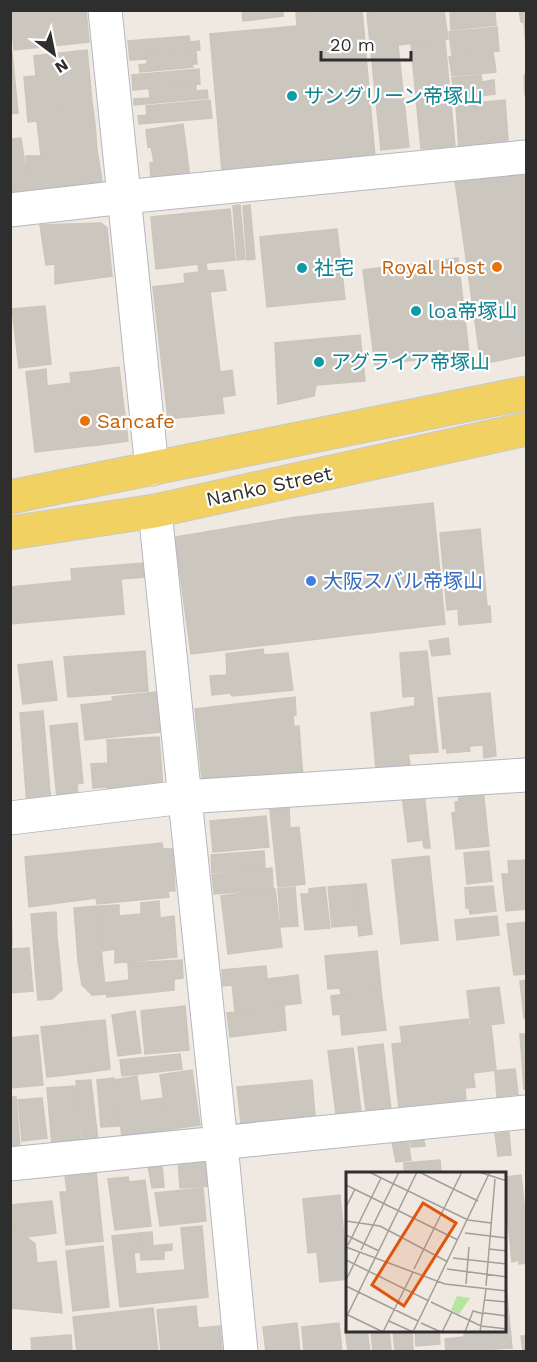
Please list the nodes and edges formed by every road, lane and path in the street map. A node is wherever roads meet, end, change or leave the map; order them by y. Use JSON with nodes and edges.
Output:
{"nodes":[{"id":1,"x":105,"y":10,"type":"edge"},
{"id":2,"x":526,"y":157,"type":"edge"},
{"id":3,"x":124,"y":197,"type":"junction"},
{"id":4,"x":10,"y":210,"type":"edge"},
{"id":5,"x":526,"y":393,"type":"edge"},
{"id":6,"x":526,"y":429,"type":"edge"},
{"id":7,"x":152,"y":469,"type":"junction"},
{"id":8,"x":10,"y":497,"type":"edge"},
{"id":9,"x":155,"y":511,"type":"junction"},
{"id":10,"x":10,"y":533,"type":"edge"},
{"id":11,"x":526,"y":775,"type":"edge"},
{"id":12,"x":184,"y":797,"type":"junction"},
{"id":13,"x":10,"y":818,"type":"edge"},
{"id":14,"x":526,"y":1112,"type":"edge"},
{"id":15,"x":221,"y":1144,"type":"junction"},
{"id":16,"x":10,"y":1164,"type":"edge"},
{"id":17,"x":241,"y":1352,"type":"edge"}],
"edges":[{"from":1,"to":3,"type":"street"},
{"from":2,"to":3,"type":"street"},
{"from":3,"to":4,"type":"street"},
{"from":3,"to":7,"type":"street"},
{"from":5,"to":7,"type":"main road","name":"Nanko Street"},
{"from":6,"to":9,"type":"main road","name":"Nanko Street"},
{"from":7,"to":8,"type":"main road","name":"Nanko Street"},
{"from":9,"to":10,"type":"main road","name":"Nanko Street"},
{"from":9,"to":12,"type":"street"},
{"from":11,"to":12,"type":"street"},
{"from":12,"to":13,"type":"street"},
{"from":12,"to":15,"type":"street"},
{"from":14,"to":15,"type":"street"},
{"from":15,"to":16,"type":"street"},
{"from":15,"to":17,"type":"street"}]}
